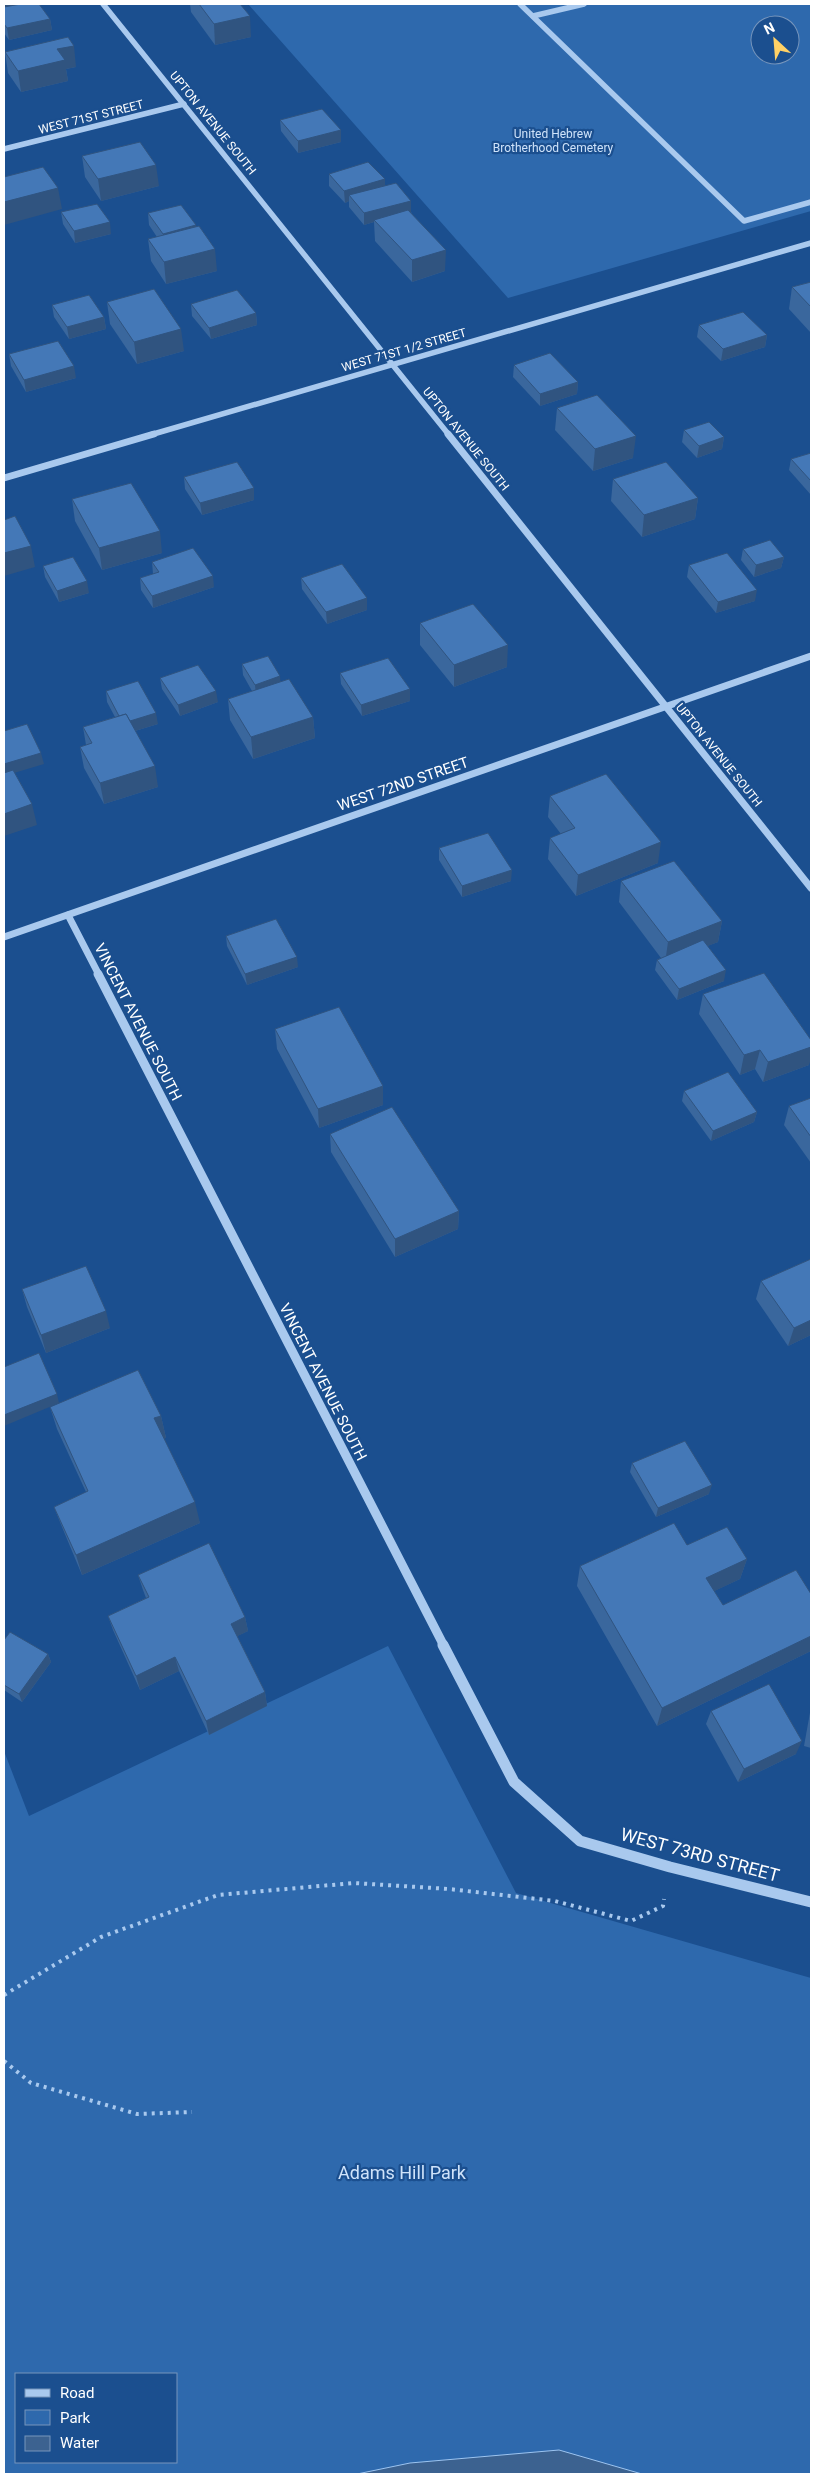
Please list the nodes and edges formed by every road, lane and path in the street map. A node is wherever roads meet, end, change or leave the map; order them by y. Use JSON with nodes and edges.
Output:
{"nodes":[{"id":1,"x":103,"y":4,"type":"edge"},
{"id":2,"x":520,"y":4,"type":"edge"},
{"id":3,"x":584,"y":4,"type":"edge"},
{"id":4,"x":533,"y":16,"type":"junction"},
{"id":5,"x":184,"y":104,"type":"junction"},
{"id":6,"x":4,"y":148,"type":"edge"},
{"id":7,"x":811,"y":202,"type":"edge"},
{"id":8,"x":811,"y":243,"type":"edge"},
{"id":9,"x":392,"y":365,"type":"junction"},
{"id":10,"x":4,"y":478,"type":"edge"},
{"id":11,"x":811,"y":656,"type":"edge"},
{"id":12,"x":666,"y":707,"type":"junction"},
{"id":13,"x":811,"y":888,"type":"edge"},
{"id":14,"x":68,"y":915,"type":"junction"},
{"id":15,"x":4,"y":937,"type":"edge"},
{"id":16,"x":580,"y":1841,"type":"joint"},
{"id":17,"x":670,"y":1867,"type":"junction"},
{"id":18,"x":811,"y":1902,"type":"edge"},
{"id":19,"x":4,"y":1995,"type":"edge"},
{"id":20,"x":4,"y":2061,"type":"edge"},
{"id":21,"x":192,"y":2112,"type":"dead end"}],
"edges":[{"from":1,"to":5,"type":"street","name":"UPTON AVENUE SOUTH"},
{"from":2,"to":4,"type":"lane"},
{"from":3,"to":4,"type":"street"},
{"from":4,"to":7,"type":"lane"},
{"from":5,"to":6,"type":"street","name":"WEST 71ST STREET"},
{"from":5,"to":9,"type":"street","name":"UPTON AVENUE SOUTH"},
{"from":8,"to":9,"type":"street","name":"WEST 71ST 1/2 STREET"},
{"from":9,"to":10,"type":"street","name":"WEST 71ST 1/2 STREET"},
{"from":9,"to":12,"type":"street","name":"UPTON AVENUE SOUTH"},
{"from":11,"to":12,"type":"street","name":"WEST 72ND STREET"},
{"from":12,"to":13,"type":"street","name":"UPTON AVENUE SOUTH"},
{"from":12,"to":14,"type":"street","name":"WEST 72ND STREET"},
{"from":14,"to":15,"type":"street","name":"WEST 72ND STREET"},
{"from":14,"to":16,"type":"street","name":"VINCENT AVENUE SOUTH"},
{"from":16,"to":17,"type":"street","name":"WEST 73RD STREET"},
{"from":17,"to":18,"type":"street","name":"WEST 73RD STREET"},
{"from":17,"to":19,"type":"path"},
{"from":20,"to":21,"type":"path"}]}
